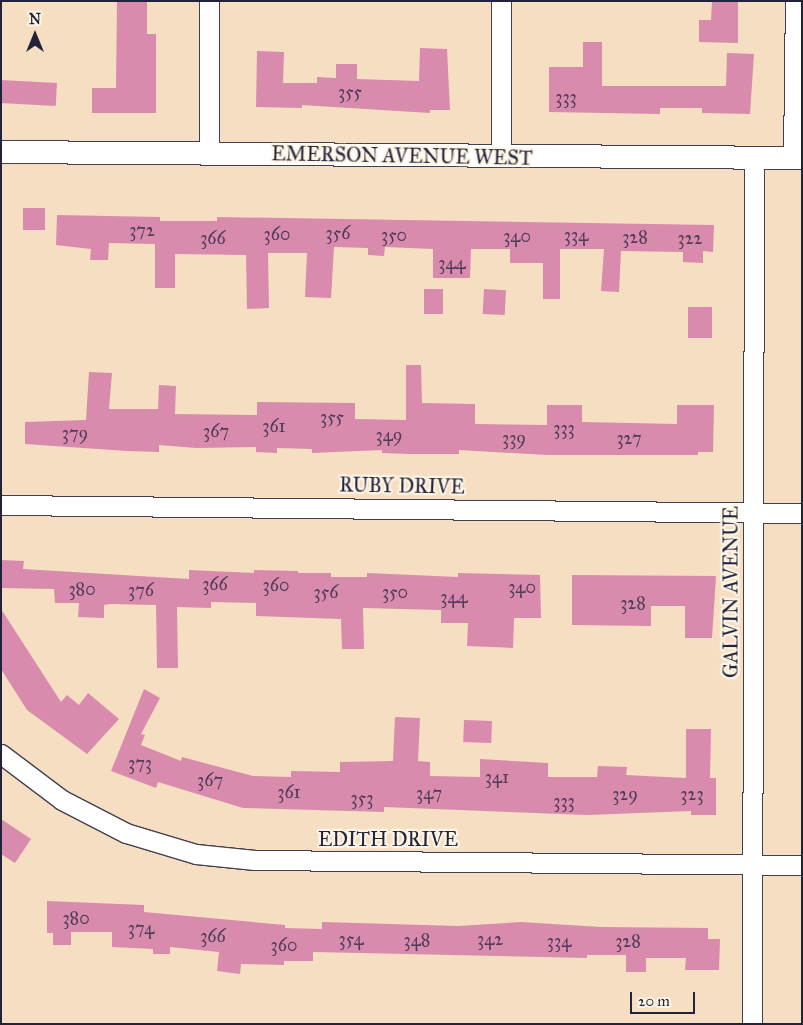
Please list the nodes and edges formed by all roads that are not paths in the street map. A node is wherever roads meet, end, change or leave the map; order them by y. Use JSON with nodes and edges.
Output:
{"nodes":[{"id":1,"x":209,"y":1,"type":"edge"},
{"id":2,"x":501,"y":1,"type":"edge"},
{"id":3,"x":795,"y":1,"type":"edge"},
{"id":4,"x":1,"y":152,"type":"edge"},
{"id":5,"x":209,"y":154,"type":"junction"},
{"id":6,"x":502,"y":157,"type":"junction"},
{"id":7,"x":798,"y":158,"type":"edge"},
{"id":8,"x":754,"y":160,"type":"junction"},
{"id":9,"x":1,"y":505,"type":"edge"},
{"id":10,"x":753,"y":512,"type":"junction"},
{"id":11,"x":802,"y":513,"type":"edge"},
{"id":12,"x":1,"y":754,"type":"edge"},
{"id":13,"x":752,"y":864,"type":"junction"},
{"id":14,"x":802,"y":865,"type":"edge"},
{"id":15,"x":752,"y":1024,"type":"edge"}],
"edges":[{"from":1,"to":5,"type":"street"},
{"from":2,"to":6,"type":"street"},
{"from":3,"to":7,"type":"street"},
{"from":4,"to":5,"type":"street","name":"EMERSON AVENUE WEST"},
{"from":5,"to":6,"type":"street","name":"EMERSON AVENUE WEST"},
{"from":6,"to":8,"type":"street","name":"EMERSON AVENUE WEST"},
{"from":7,"to":8,"type":"street","name":"EMERSON AVENUE WEST"},
{"from":8,"to":10,"type":"street","name":"GALVIN AVENUE"},
{"from":9,"to":10,"type":"street","name":"RUBY DRIVE"},
{"from":10,"to":11,"type":"street","name":"RUBY DRIVE"},
{"from":10,"to":13,"type":"street","name":"GALVIN AVENUE"},
{"from":12,"to":13,"type":"street","name":"EDITH DRIVE"},
{"from":13,"to":14,"type":"street","name":"EDITH DRIVE"},
{"from":13,"to":15,"type":"street","name":"GALVIN AVENUE"}]}
